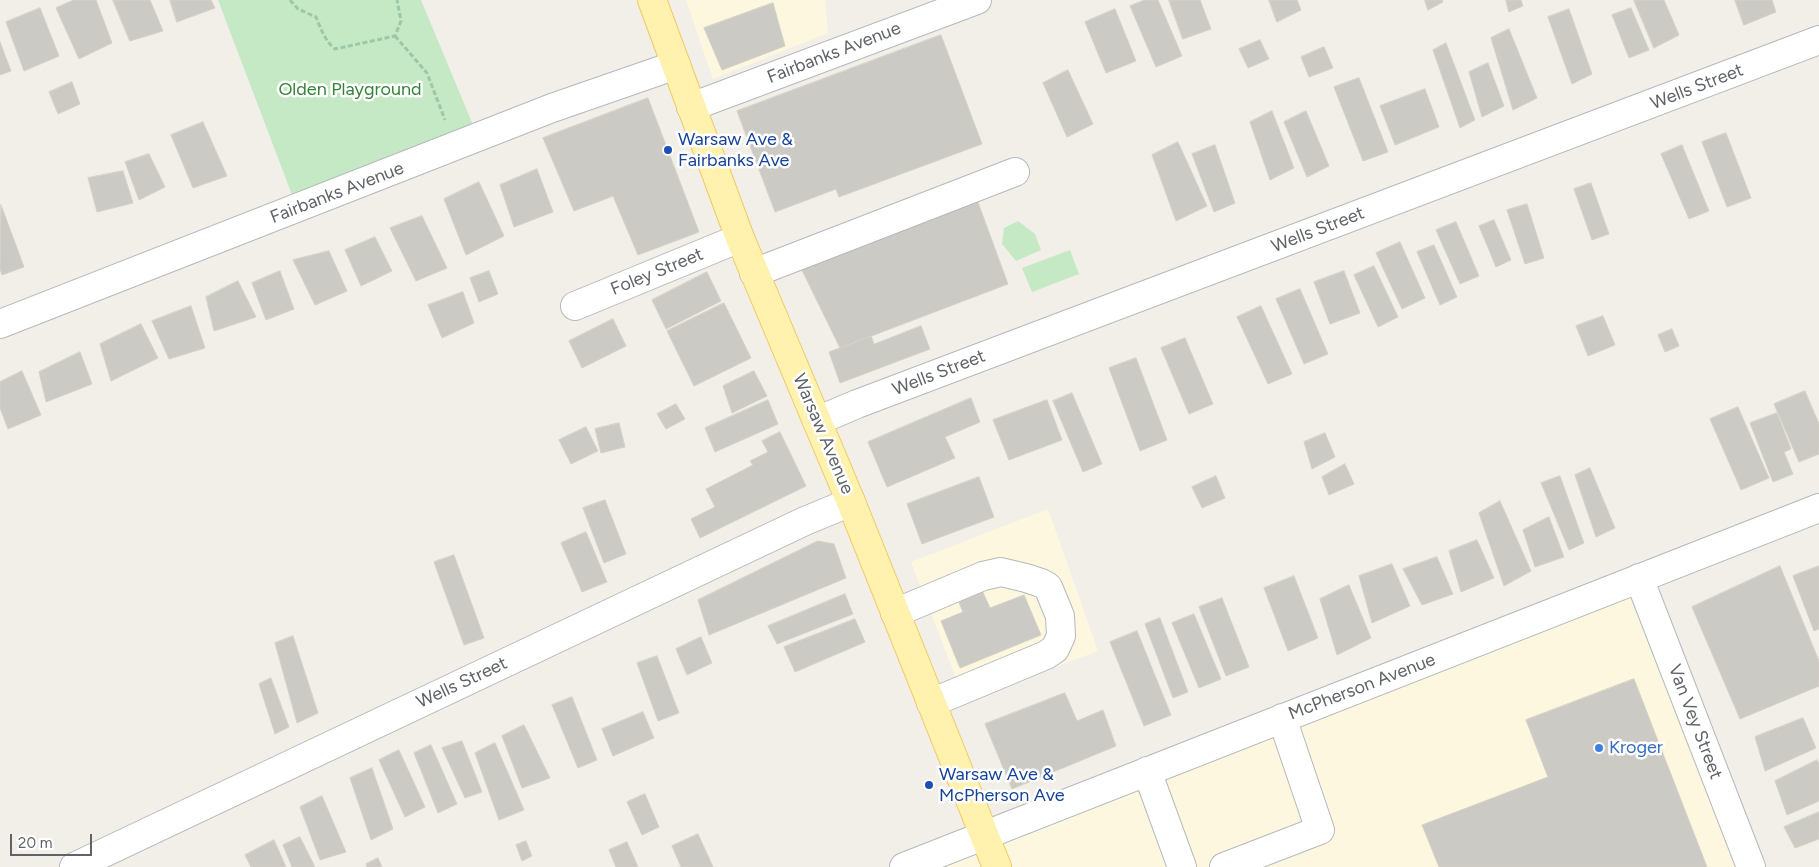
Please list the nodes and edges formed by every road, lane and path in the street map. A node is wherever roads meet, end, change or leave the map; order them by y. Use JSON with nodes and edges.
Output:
{"nodes":[{"id":1,"x":290,"y":0,"type":"edge"},
{"id":2,"x":397,"y":0,"type":"edge"},
{"id":3,"x":652,"y":0,"type":"edge"},
{"id":4,"x":977,"y":0,"type":"edge"},
{"id":5,"x":395,"y":36,"type":"junction"},
{"id":6,"x":1819,"y":40,"type":"edge"},
{"id":7,"x":676,"y":66,"type":"junction"},
{"id":8,"x":691,"y":107,"type":"junction"},
{"id":9,"x":453,"y":147,"type":"junction"},
{"id":10,"x":1015,"y":172,"type":"dead end"},
{"id":11,"x":740,"y":238,"type":"junction"},
{"id":12,"x":754,"y":273,"type":"junction"},
{"id":13,"x":575,"y":306,"type":"dead end"},
{"id":14,"x":0,"y":324,"type":"edge"},
{"id":15,"x":817,"y":421,"type":"junction"},
{"id":16,"x":851,"y":502,"type":"junction"},
{"id":17,"x":1819,"y":508,"type":"edge"},
{"id":18,"x":1639,"y":578,"type":"junction"},
{"id":19,"x":895,"y":613,"type":"junction"},
{"id":20,"x":931,"y":703,"type":"junction"},
{"id":21,"x":1282,"y":718,"type":"junction"},
{"id":22,"x":1147,"y":771,"type":"junction"},
{"id":23,"x":984,"y":836,"type":"junction"},
{"id":24,"x":74,"y":867,"type":"edge"},
{"id":25,"x":904,"y":867,"type":"edge"},
{"id":26,"x":996,"y":867,"type":"edge"},
{"id":27,"x":1182,"y":867,"type":"edge"},
{"id":28,"x":1224,"y":867,"type":"edge"},
{"id":29,"x":1751,"y":867,"type":"edge"}],
"edges":[{"from":1,"to":5,"type":"path"},
{"from":2,"to":5,"type":"path"},
{"from":3,"to":7,"type":"main road","name":"Warsaw Avenue"},
{"from":4,"to":8,"type":"street","name":"Fairbanks Avenue"},
{"from":5,"to":9,"type":"path"},
{"from":6,"to":15,"type":"street","name":"Wells Street"},
{"from":7,"to":8,"type":"main road","name":"Warsaw Avenue"},
{"from":7,"to":9,"type":"street","name":"Fairbanks Avenue"},
{"from":8,"to":11,"type":"main road","name":"Warsaw Avenue"},
{"from":9,"to":14,"type":"street","name":"Fairbanks Avenue"},
{"from":10,"to":12,"type":"street"},
{"from":11,"to":12,"type":"main road","name":"Warsaw Avenue"},
{"from":11,"to":13,"type":"street","name":"Foley Street"},
{"from":12,"to":15,"type":"main road","name":"Warsaw Avenue"},
{"from":15,"to":16,"type":"main road","name":"Warsaw Avenue"},
{"from":16,"to":19,"type":"main road","name":"Warsaw Avenue"},
{"from":16,"to":24,"type":"street","name":"Wells Street"},
{"from":17,"to":18,"type":"street","name":"McPherson Avenue"},
{"from":18,"to":21,"type":"street","name":"McPherson Avenue"},
{"from":18,"to":29,"type":"street","name":"Van Vey Street"},
{"from":19,"to":20,"type":"main road","name":"Warsaw Avenue"},
{"from":19,"to":20,"type":"street"},
{"from":20,"to":23,"type":"main road","name":"Warsaw Avenue"},
{"from":21,"to":22,"type":"street","name":"McPherson Avenue"},
{"from":21,"to":28,"type":"street"},
{"from":22,"to":23,"type":"street","name":"McPherson Avenue"},
{"from":22,"to":27,"type":"street"},
{"from":23,"to":25,"type":"street","name":"McPherson Avenue"},
{"from":23,"to":26,"type":"main road","name":"Warsaw Avenue"}]}
